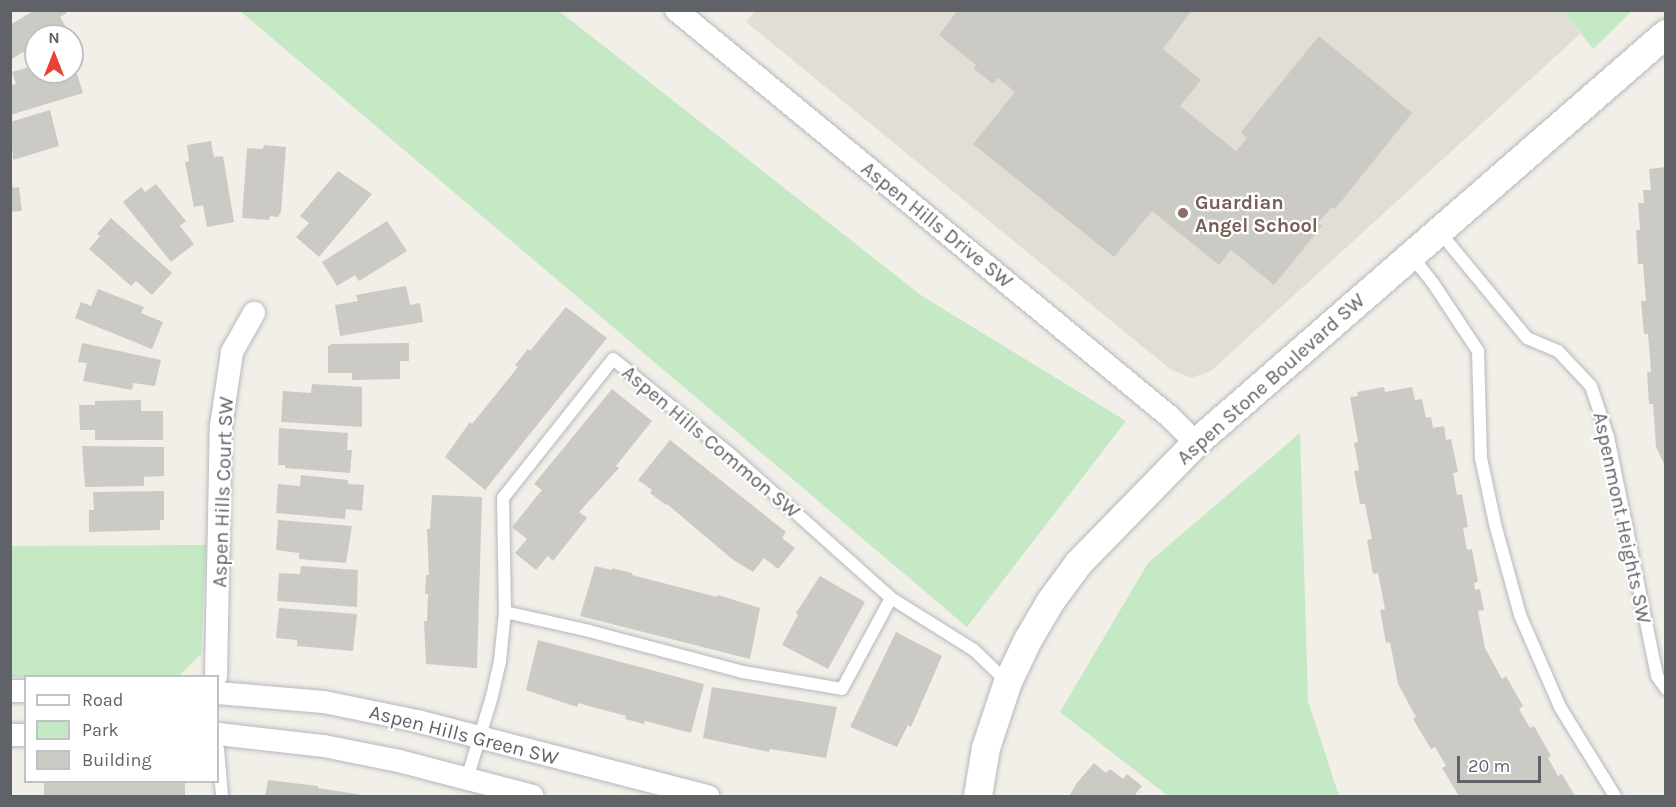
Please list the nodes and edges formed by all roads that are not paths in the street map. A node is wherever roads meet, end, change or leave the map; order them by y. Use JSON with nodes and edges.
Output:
{"nodes":[{"id":1,"x":676,"y":10,"type":"edge"},
{"id":2,"x":1665,"y":34,"type":"edge"},
{"id":3,"x":1438,"y":230,"type":"junction"},
{"id":4,"x":1411,"y":255,"type":"junction"},
{"id":5,"x":254,"y":313,"type":"dead end"},
{"id":6,"x":1196,"y":443,"type":"junction"},
{"id":7,"x":891,"y":598,"type":"junction"},
{"id":8,"x":505,"y":612,"type":"junction"},
{"id":9,"x":216,"y":675,"type":"edge"},
{"id":10,"x":1008,"y":682,"type":"junction"},
{"id":11,"x":1665,"y":689,"type":"edge"},
{"id":12,"x":219,"y":693,"type":"edge"},
{"id":13,"x":219,"y":734,"type":"edge"},
{"id":14,"x":479,"y":737,"type":"junction"},
{"id":15,"x":219,"y":761,"type":"edge"},
{"id":16,"x":467,"y":779,"type":"junction"},
{"id":17,"x":222,"y":796,"type":"edge"},
{"id":18,"x":533,"y":796,"type":"edge"},
{"id":19,"x":708,"y":796,"type":"edge"},
{"id":20,"x":978,"y":796,"type":"edge"},
{"id":21,"x":1615,"y":796,"type":"edge"}],
"edges":[{"from":1,"to":6,"type":"street","name":"Aspen Hills Drive SW"},
{"from":2,"to":3,"type":"street","name":"Aspen Stone Boulevard SW"},
{"from":3,"to":4,"type":"street","name":"Aspen Stone Boulevard SW"},
{"from":3,"to":11,"type":"lane","name":"Aspenmont Heights SW"},
{"from":4,"to":6,"type":"street","name":"Aspen Stone Boulevard SW"},
{"from":4,"to":21,"type":"lane"},
{"from":5,"to":9,"type":"street","name":"Aspen Hills Court SW"},
{"from":6,"to":10,"type":"street","name":"Aspen Stone Boulevard SW"},
{"from":7,"to":8,"type":"lane"},
{"from":7,"to":8,"type":"lane","name":"Aspen Hills Common SW"},
{"from":7,"to":10,"type":"lane","name":"Aspen Hills Common SW"},
{"from":8,"to":14,"type":"lane","name":"Aspen Hills Common SW"},
{"from":10,"to":20,"type":"street","name":"Aspen Stone Boulevard SW"},
{"from":12,"to":14,"type":"street","name":"Aspen Hills Green SW"},
{"from":13,"to":16,"type":"street","name":"Aspen Hills Green SW"},
{"from":14,"to":16,"type":"lane","name":"Aspen Hills Common SW"},
{"from":14,"to":19,"type":"street","name":"Aspen Hills Green SW"},
{"from":15,"to":17,"type":"lane"},
{"from":16,"to":18,"type":"street","name":"Aspen Hills Green SW"}]}
